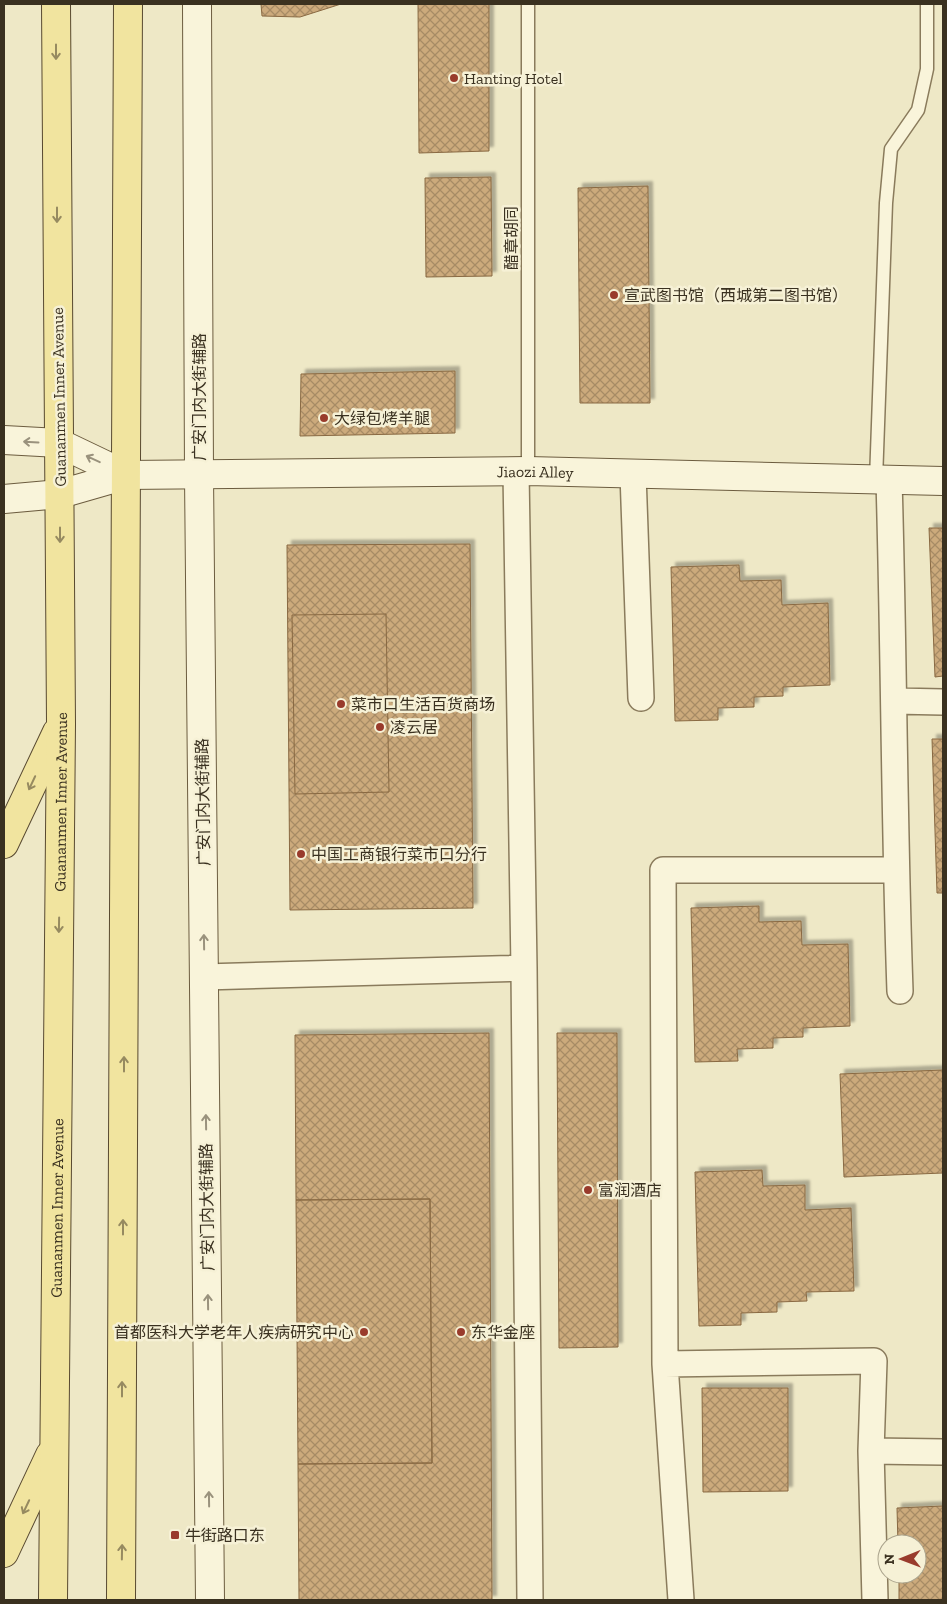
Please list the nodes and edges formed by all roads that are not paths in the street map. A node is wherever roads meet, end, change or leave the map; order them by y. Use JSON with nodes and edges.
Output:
{"nodes":[{"id":1,"x":56,"y":4,"type":"edge"},
{"id":2,"x":128,"y":4,"type":"edge"},
{"id":3,"x":198,"y":4,"type":"edge"},
{"id":4,"x":528,"y":4,"type":"edge"},
{"id":5,"x":927,"y":4,"type":"edge"},
{"id":6,"x":4,"y":440,"type":"edge"},
{"id":7,"x":59,"y":443,"type":"junction"},
{"id":8,"x":522,"y":472,"type":"junction"},
{"id":9,"x":126,"y":474,"type":"junction"},
{"id":10,"x":632,"y":474,"type":"junction"},
{"id":11,"x":199,"y":475,"type":"junction"},
{"id":12,"x":883,"y":480,"type":"junction"},
{"id":13,"x":943,"y":481,"type":"edge"},
{"id":14,"x":60,"y":494,"type":"junction"},
{"id":15,"x":4,"y":499,"type":"edge"},
{"id":16,"x":641,"y":698,"type":"dead end"},
{"id":17,"x":895,"y":701,"type":"junction"},
{"id":18,"x":943,"y":702,"type":"edge"},
{"id":19,"x":61,"y":724,"type":"junction"},
{"id":20,"x":4,"y":844,"type":"edge"},
{"id":21,"x":895,"y":870,"type":"junction"},
{"id":22,"x":524,"y":968,"type":"junction"},
{"id":23,"x":204,"y":977,"type":"junction"},
{"id":24,"x":900,"y":991,"type":"dead end"},
{"id":25,"x":665,"y":1364,"type":"junction"},
{"id":26,"x":54,"y":1447,"type":"junction"},
{"id":27,"x":871,"y":1451,"type":"junction"},
{"id":28,"x":943,"y":1452,"type":"edge"},
{"id":29,"x":4,"y":1553,"type":"edge"},
{"id":30,"x":53,"y":1600,"type":"edge"},
{"id":31,"x":121,"y":1600,"type":"edge"},
{"id":32,"x":210,"y":1600,"type":"edge"},
{"id":33,"x":530,"y":1600,"type":"edge"},
{"id":34,"x":681,"y":1600,"type":"edge"},
{"id":35,"x":875,"y":1600,"type":"edge"}],
"edges":[{"from":1,"to":7,"type":"main road","name":"Guananmen Inner Avenue","one_way":true},
{"from":2,"to":9,"type":"main road"},
{"from":3,"to":11,"type":"street","name":"广安门内大街辅路"},
{"from":4,"to":8,"type":"lane","name":"醋章胡同"},
{"from":5,"to":12,"type":"lane"},
{"from":7,"to":6,"type":"street","one_way":true},
{"from":9,"to":7,"type":"street","one_way":true},
{"from":7,"to":14,"type":"main road","name":"Guananmen Inner Avenue"},
{"from":8,"to":10,"type":"street","name":"Jiaozi Alley"},
{"from":8,"to":11,"type":"street","name":"Jiaozi Alley"},
{"from":8,"to":22,"type":"street"},
{"from":9,"to":11,"type":"street","name":"Jiaozi Alley"},
{"from":9,"to":14,"type":"street"},
{"from":31,"to":9,"type":"main road","one_way":true},
{"from":10,"to":12,"type":"street","name":"Jiaozi Alley"},
{"from":10,"to":16,"type":"street"},
{"from":23,"to":11,"type":"street","name":"广安门内大街辅路","one_way":true},
{"from":12,"to":13,"type":"street","name":"Jiaozi Alley"},
{"from":12,"to":17,"type":"street"},
{"from":14,"to":15,"type":"street"},
{"from":14,"to":19,"type":"main road","name":"Guananmen Inner Avenue","one_way":true},
{"from":17,"to":18,"type":"street"},
{"from":17,"to":21,"type":"street"},
{"from":19,"to":20,"type":"main road","one_way":true},
{"from":19,"to":26,"type":"main road","name":"Guananmen Inner Avenue","one_way":true},
{"from":21,"to":24,"type":"street"},
{"from":21,"to":25,"type":"street"},
{"from":22,"to":23,"type":"street"},
{"from":22,"to":33,"type":"street"},
{"from":32,"to":23,"type":"street","name":"广安门内大街辅路","one_way":true},
{"from":25,"to":27,"type":"street"},
{"from":25,"to":34,"type":"street"},
{"from":26,"to":29,"type":"main road","one_way":true},
{"from":26,"to":30,"type":"main road","name":"Guananmen Inner Avenue"},
{"from":27,"to":28,"type":"street"},
{"from":27,"to":35,"type":"street"}]}
